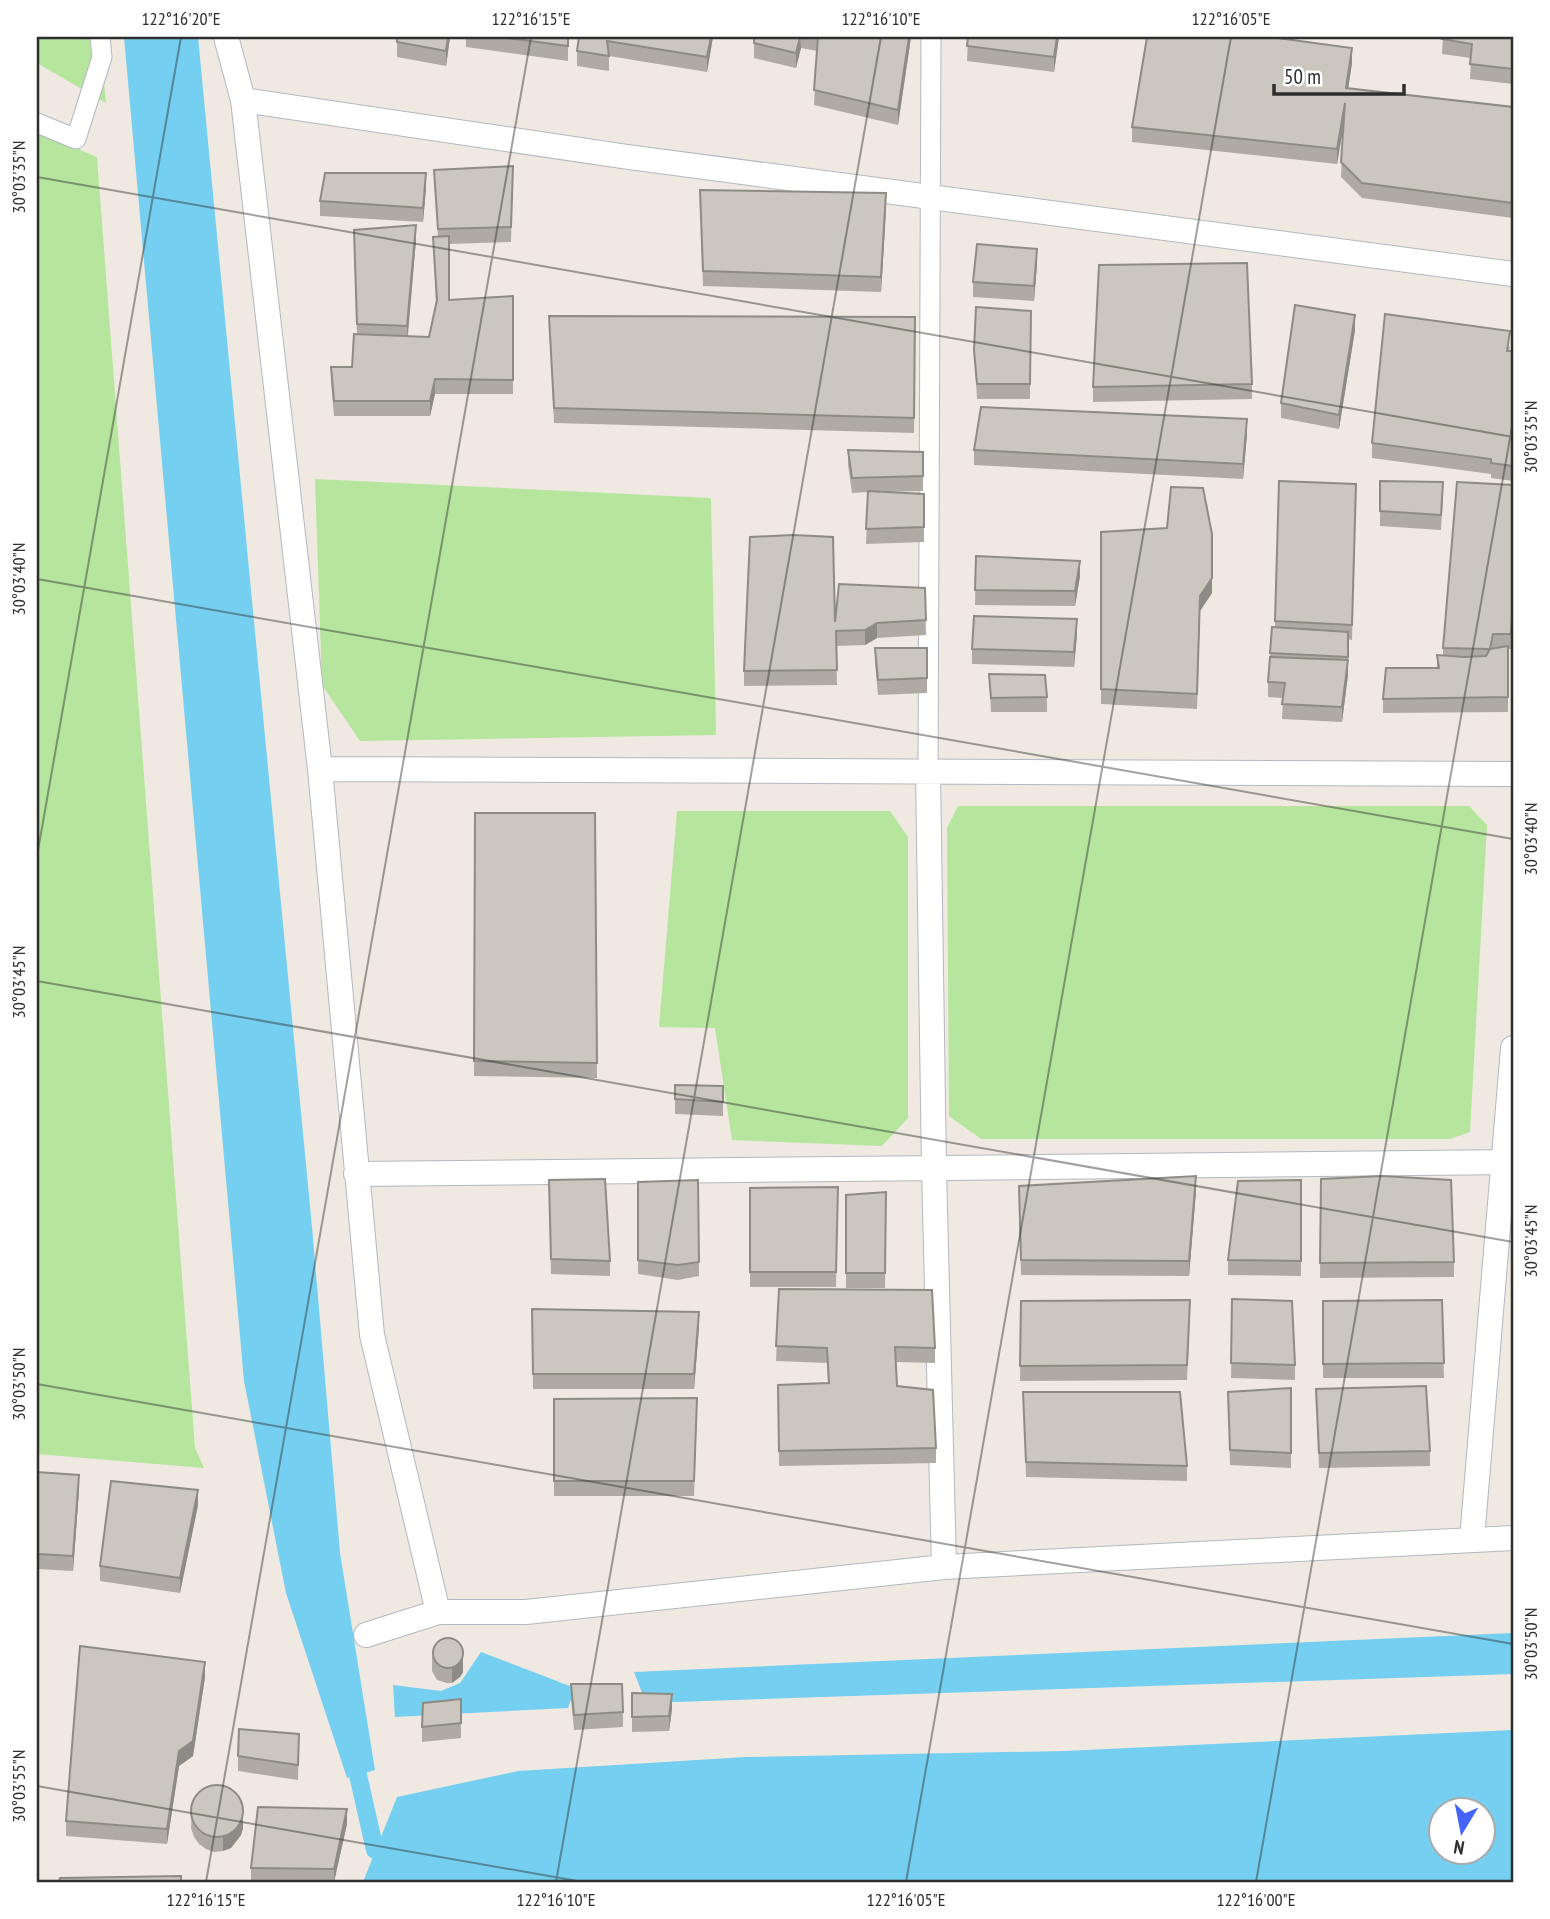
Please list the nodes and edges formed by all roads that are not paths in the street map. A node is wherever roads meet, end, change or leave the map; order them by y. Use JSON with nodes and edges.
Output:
{"nodes":[{"id":1,"x":100,"y":37,"type":"edge"},
{"id":2,"x":226,"y":37,"type":"edge"},
{"id":3,"x":931,"y":37,"type":"edge"},
{"id":4,"x":243,"y":100,"type":"junction"},
{"id":5,"x":37,"y":123,"type":"edge"},
{"id":6,"x":932,"y":197,"type":"junction"},
{"id":7,"x":1513,"y":274,"type":"edge"},
{"id":8,"x":320,"y":769,"type":"junction"},
{"id":9,"x":928,"y":772,"type":"junction"},
{"id":10,"x":1513,"y":774,"type":"edge"},
{"id":11,"x":1513,"y":1048,"type":"edge"},
{"id":12,"x":1508,"y":1162,"type":"edge"},
{"id":13,"x":933,"y":1169,"type":"junction"},
{"id":14,"x":356,"y":1174,"type":"junction"},
{"id":15,"x":1513,"y":1538,"type":"edge"},
{"id":16,"x":1472,"y":1539,"type":"junction"},
{"id":17,"x":944,"y":1567,"type":"junction"},
{"id":18,"x":438,"y":1612,"type":"junction"},
{"id":19,"x":366,"y":1635,"type":"dead end"}],
"edges":[{"from":1,"to":5,"type":"street"},
{"from":2,"to":4,"type":"street"},
{"from":3,"to":6,"type":"street"},
{"from":4,"to":6,"type":"street"},
{"from":4,"to":8,"type":"street"},
{"from":6,"to":7,"type":"street"},
{"from":6,"to":9,"type":"street"},
{"from":8,"to":9,"type":"street"},
{"from":8,"to":14,"type":"street"},
{"from":9,"to":10,"type":"street"},
{"from":9,"to":13,"type":"street"},
{"from":11,"to":12,"type":"street"},
{"from":12,"to":13,"type":"street"},
{"from":12,"to":16,"type":"street"},
{"from":13,"to":14,"type":"street"},
{"from":13,"to":17,"type":"street"},
{"from":14,"to":18,"type":"street"},
{"from":15,"to":16,"type":"street"},
{"from":16,"to":17,"type":"street"},
{"from":17,"to":18,"type":"street"},
{"from":18,"to":19,"type":"street"}]}
